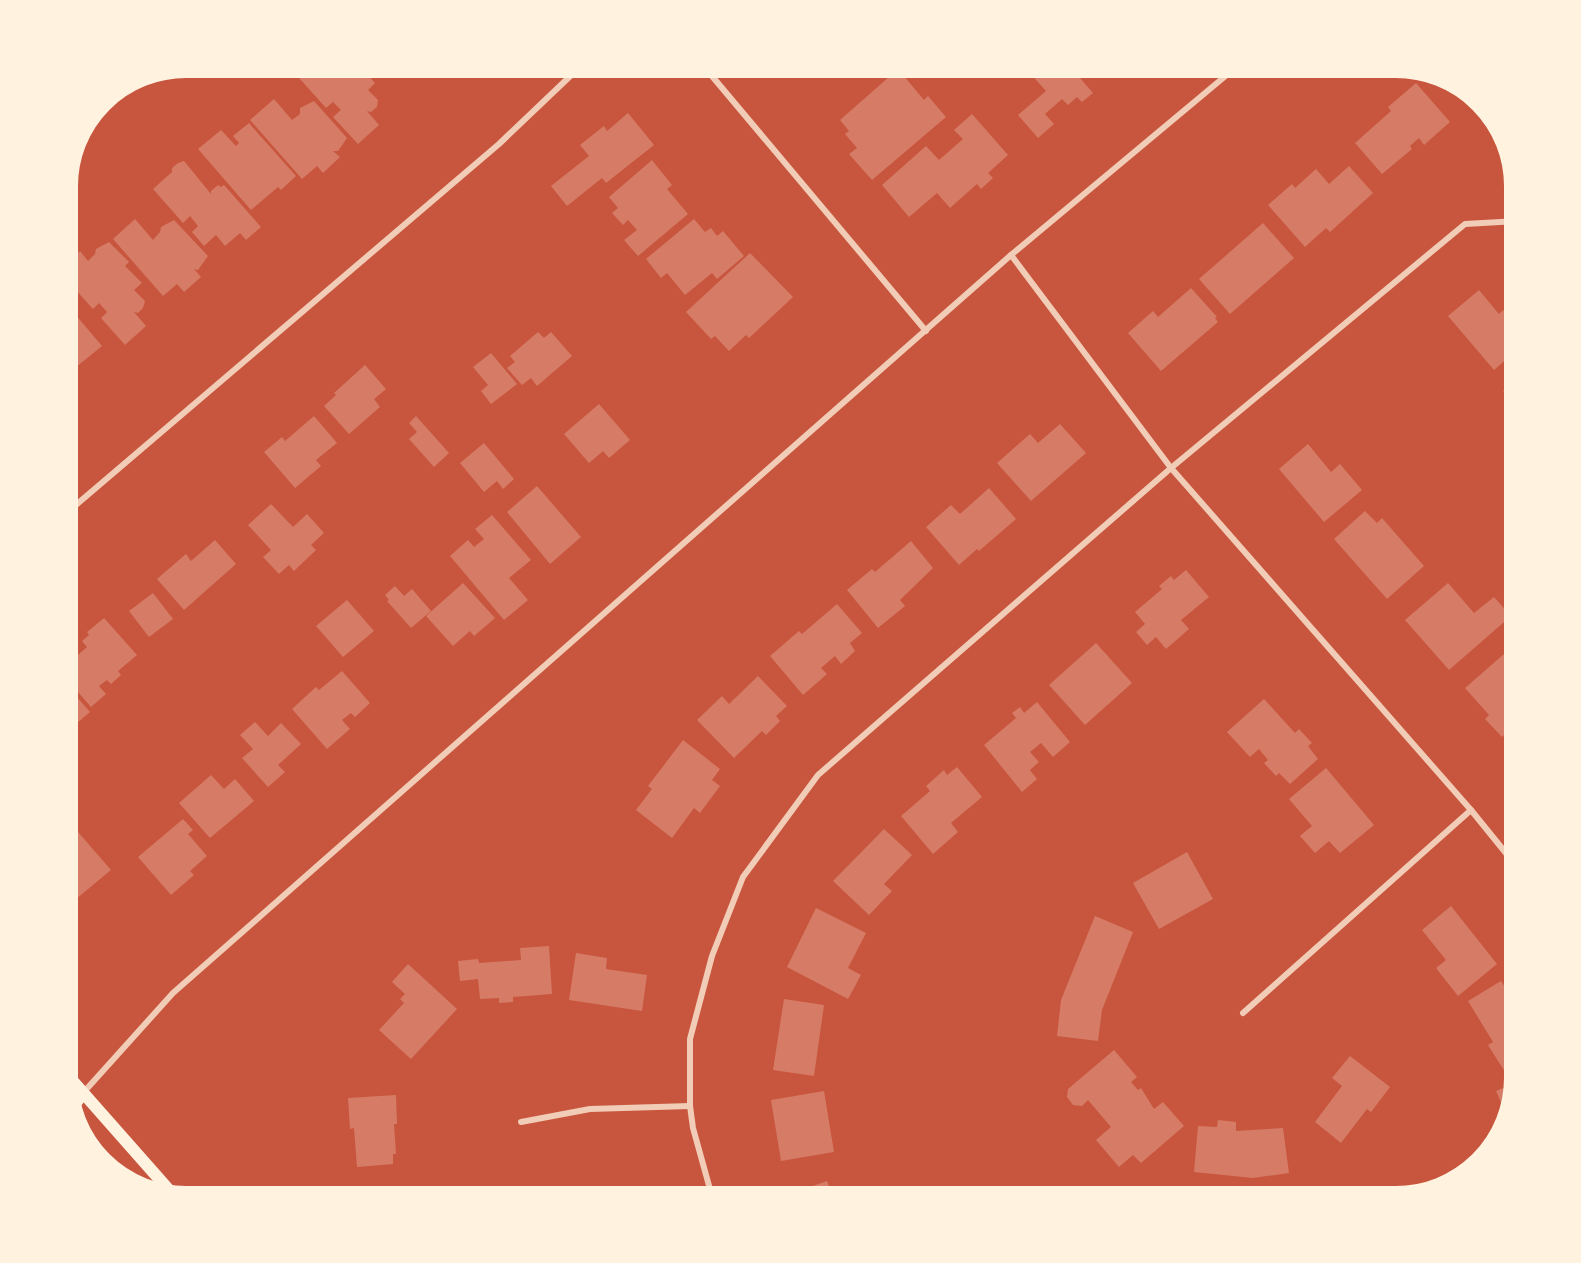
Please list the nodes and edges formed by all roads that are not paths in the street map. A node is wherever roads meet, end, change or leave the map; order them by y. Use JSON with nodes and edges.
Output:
{"nodes":[{"id":1,"x":572,"y":74,"type":"edge"},
{"id":2,"x":710,"y":74,"type":"edge"},
{"id":3,"x":1228,"y":74,"type":"edge"},
{"id":4,"x":1508,"y":222,"type":"edge"},
{"id":5,"x":1011,"y":255,"type":"junction"},
{"id":6,"x":926,"y":331,"type":"junction"},
{"id":7,"x":1171,"y":468,"type":"junction"},
{"id":8,"x":74,"y":507,"type":"edge"},
{"id":9,"x":1471,"y":810,"type":"junction"},
{"id":10,"x":1508,"y":856,"type":"edge"},
{"id":11,"x":1243,"y":1013,"type":"dead end"},
{"id":12,"x":74,"y":1083,"type":"edge"},
{"id":13,"x":83,"y":1093,"type":"junction"},
{"id":14,"x":76,"y":1102,"type":"edge"},
{"id":15,"x":690,"y":1106,"type":"junction"},
{"id":16,"x":521,"y":1122,"type":"dead end"},
{"id":17,"x":167,"y":1188,"type":"edge"},
{"id":18,"x":710,"y":1190,"type":"edge"}],
"edges":[{"from":1,"to":8,"type":"street"},
{"from":2,"to":6,"type":"street"},
{"from":3,"to":5,"type":"street"},
{"from":4,"to":7,"type":"street"},
{"from":5,"to":6,"type":"street"},
{"from":5,"to":7,"type":"street"},
{"from":6,"to":13,"type":"street"},
{"from":7,"to":9,"type":"street"},
{"from":7,"to":15,"type":"street"},
{"from":9,"to":10,"type":"street"},
{"from":9,"to":11,"type":"street"},
{"from":12,"to":13,"type":"main road"},
{"from":13,"to":14,"type":"main road"},
{"from":13,"to":17,"type":"main road"},
{"from":15,"to":16,"type":"street"},
{"from":15,"to":18,"type":"street"}]}
